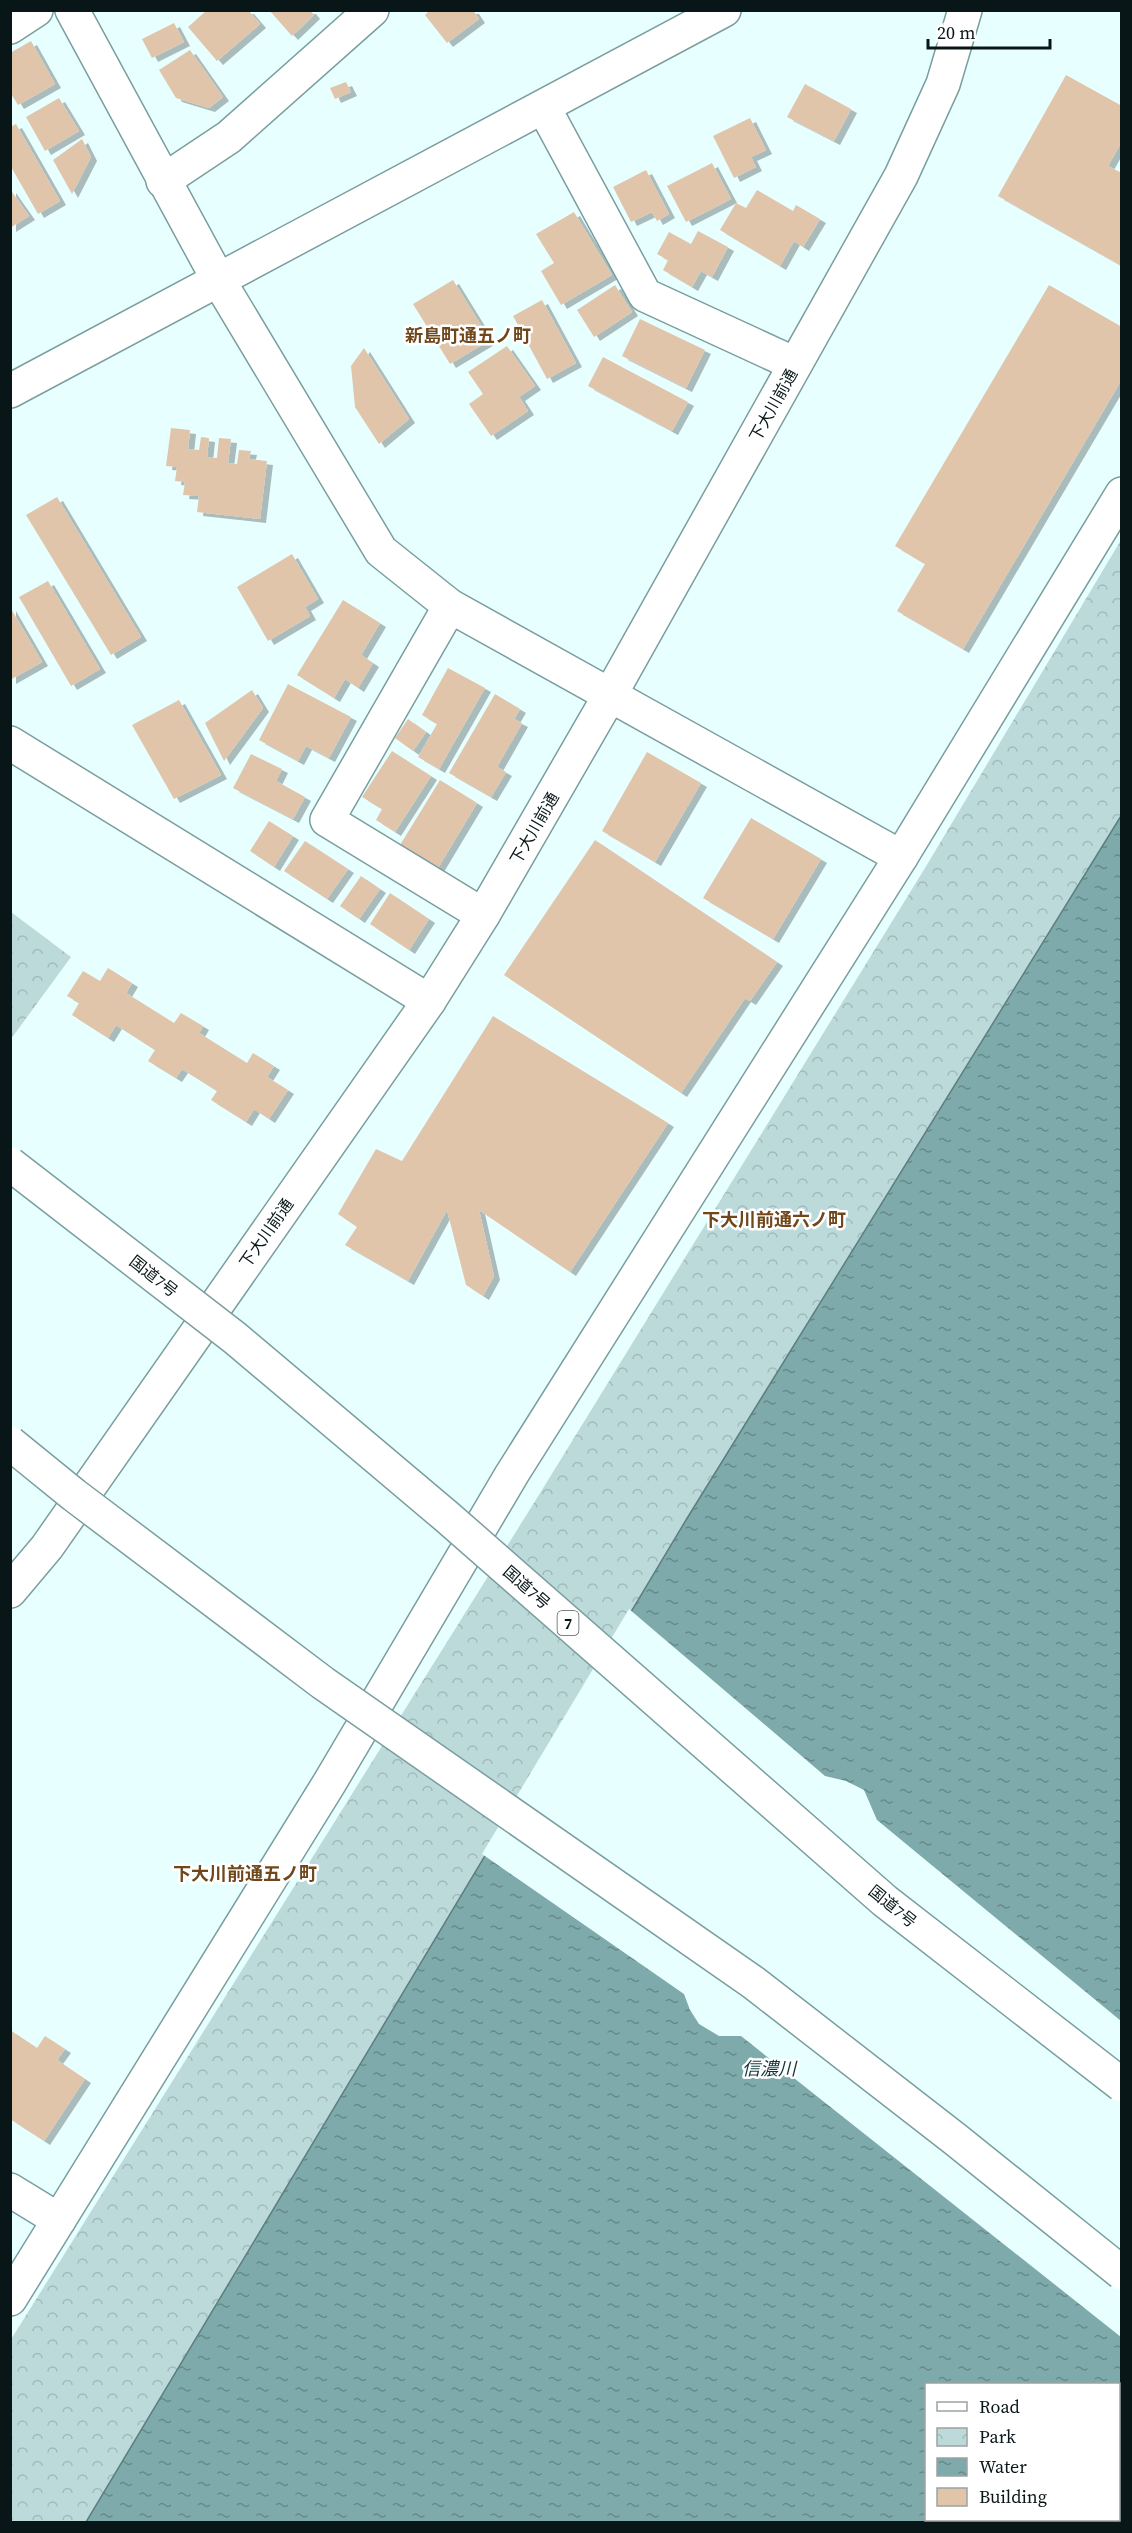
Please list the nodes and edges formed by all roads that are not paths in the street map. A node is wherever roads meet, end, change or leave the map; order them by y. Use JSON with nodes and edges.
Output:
{"nodes":[{"id":1,"x":36,"y":10,"type":"edge"},
{"id":2,"x":72,"y":10,"type":"edge"},
{"id":3,"x":724,"y":10,"type":"edge"},
{"id":4,"x":965,"y":10,"type":"edge"},
{"id":5,"x":352,"y":17,"type":"edge"},
{"id":6,"x":10,"y":27,"type":"edge"},
{"id":7,"x":544,"y":108,"type":"junction"},
{"id":8,"x":163,"y":181,"type":"junction"},
{"id":9,"x":219,"y":281,"type":"junction"},
{"id":10,"x":795,"y":364,"type":"junction"},
{"id":11,"x":10,"y":391,"type":"edge"},
{"id":12,"x":1122,"y":494,"type":"edge"},
{"id":13,"x":450,"y":606,"type":"junction"},
{"id":14,"x":610,"y":695,"type":"junction"},
{"id":15,"x":10,"y":743,"type":"edge"},
{"id":16,"x":901,"y":858,"type":"junction"},
{"id":17,"x":483,"y":915,"type":"junction"},
{"id":18,"x":429,"y":1001,"type":"junction"},
{"id":19,"x":10,"y":1164,"type":"edge"},
{"id":20,"x":10,"y":1443,"type":"edge"},
{"id":21,"x":10,"y":1591,"type":"edge"},
{"id":22,"x":1122,"y":2085,"type":"edge"},
{"id":23,"x":10,"y":2190,"type":"edge"},
{"id":24,"x":59,"y":2220,"type":"junction"},
{"id":25,"x":1122,"y":2273,"type":"edge"},
{"id":26,"x":10,"y":2299,"type":"edge"}],
"edges":[{"from":1,"to":6,"type":"main road"},
{"from":2,"to":8,"type":"main road"},
{"from":3,"to":7,"type":"main road"},
{"from":4,"to":10,"type":"main road","name":"下大川前通"},
{"from":5,"to":8,"type":"main road"},
{"from":7,"to":9,"type":"main road"},
{"from":7,"to":10,"type":"main road"},
{"from":8,"to":9,"type":"main road"},
{"from":9,"to":11,"type":"main road"},
{"from":9,"to":13,"type":"main road"},
{"from":10,"to":14,"type":"main road","name":"下大川前通"},
{"from":12,"to":16,"type":"main road"},
{"from":13,"to":14,"type":"main road"},
{"from":13,"to":17,"type":"main road"},
{"from":14,"to":16,"type":"main road"},
{"from":14,"to":17,"type":"main road","name":"下大川前通"},
{"from":15,"to":18,"type":"main road"},
{"from":16,"to":24,"type":"main road"},
{"from":17,"to":18,"type":"main road","name":"下大川前通"},
{"from":18,"to":21,"type":"main road","name":"下大川前通"},
{"from":19,"to":22,"type":"main road","name":"国道7号","number":"7","bridge":true},
{"from":20,"to":25,"type":"main road","bridge":true},
{"from":23,"to":24,"type":"main road"},
{"from":24,"to":26,"type":"main road"}]}
